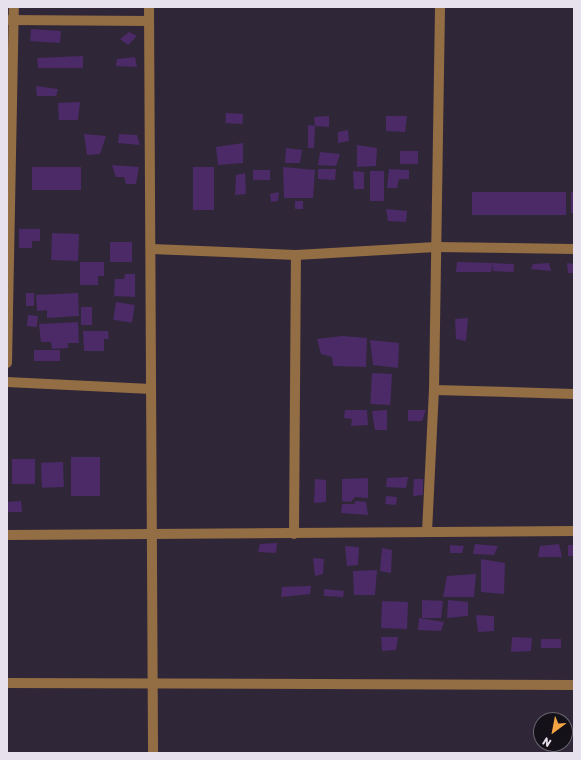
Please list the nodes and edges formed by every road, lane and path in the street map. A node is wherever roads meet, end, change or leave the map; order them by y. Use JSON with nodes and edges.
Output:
{"nodes":[{"id":1,"x":14,"y":7,"type":"edge"},
{"id":2,"x":149,"y":7,"type":"edge"},
{"id":3,"x":440,"y":7,"type":"edge"},
{"id":4,"x":10,"y":20,"type":"edge"},
{"id":5,"x":149,"y":20,"type":"junction"},
{"id":6,"x":436,"y":247,"type":"junction"},
{"id":7,"x":152,"y":249,"type":"junction"},
{"id":8,"x":574,"y":249,"type":"edge"},
{"id":9,"x":296,"y":255,"type":"junction"},
{"id":10,"x":7,"y":362,"type":"edge"},
{"id":11,"x":7,"y":382,"type":"edge"},
{"id":12,"x":151,"y":389,"type":"junction"},
{"id":13,"x":434,"y":390,"type":"junction"},
{"id":14,"x":574,"y":394,"type":"edge"},
{"id":15,"x":574,"y":531,"type":"edge"},
{"id":16,"x":427,"y":532,"type":"junction"},
{"id":17,"x":294,"y":534,"type":"junction"},
{"id":18,"x":7,"y":535,"type":"edge"},
{"id":19,"x":153,"y":535,"type":"junction"},
{"id":20,"x":7,"y":683,"type":"edge"},
{"id":21,"x":154,"y":684,"type":"junction"},
{"id":22,"x":574,"y":685,"type":"edge"},
{"id":23,"x":153,"y":753,"type":"edge"}],
"edges":[{"from":1,"to":4,"type":"street"},
{"from":2,"to":5,"type":"street"},
{"from":3,"to":6,"type":"street"},
{"from":4,"to":5,"type":"street"},
{"from":4,"to":10,"type":"street"},
{"from":5,"to":7,"type":"street"},
{"from":6,"to":8,"type":"street"},
{"from":6,"to":9,"type":"street"},
{"from":6,"to":13,"type":"street"},
{"from":7,"to":9,"type":"street"},
{"from":7,"to":12,"type":"street"},
{"from":9,"to":17,"type":"street"},
{"from":11,"to":12,"type":"street"},
{"from":12,"to":19,"type":"street"},
{"from":13,"to":14,"type":"street"},
{"from":13,"to":16,"type":"street"},
{"from":15,"to":16,"type":"street"},
{"from":16,"to":17,"type":"street"},
{"from":17,"to":19,"type":"street"},
{"from":18,"to":19,"type":"street"},
{"from":19,"to":21,"type":"street"},
{"from":20,"to":21,"type":"street"},
{"from":21,"to":22,"type":"street"},
{"from":21,"to":23,"type":"street"}]}
